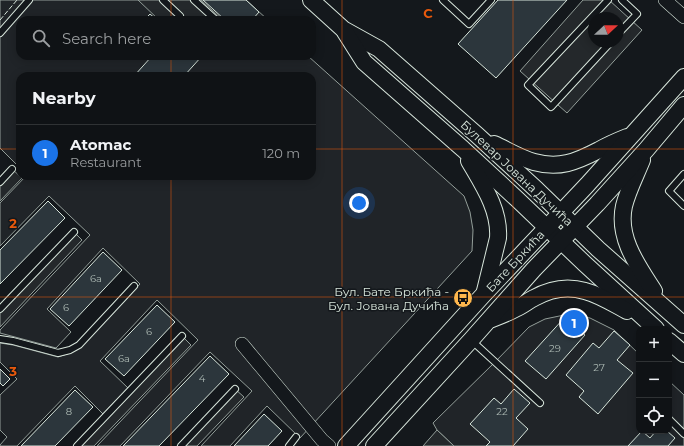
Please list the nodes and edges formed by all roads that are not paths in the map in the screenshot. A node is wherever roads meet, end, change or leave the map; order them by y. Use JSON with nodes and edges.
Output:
{"nodes":[{"id":1,"x":29,"y":0,"type":"edge"},
{"id":2,"x":163,"y":0,"type":"edge"},
{"id":3,"x":194,"y":0,"type":"edge"},
{"id":4,"x":311,"y":0,"type":"edge"},
{"id":5,"x":443,"y":0,"type":"edge"},
{"id":6,"x":491,"y":0,"type":"edge"},
{"id":7,"x":608,"y":0,"type":"edge"},
{"id":8,"x":622,"y":0,"type":"edge"},
{"id":9,"x":665,"y":0,"type":"edge"},
{"id":10,"x":597,"y":12,"type":"edge"},
{"id":11,"x":180,"y":16,"type":"dead end"},
{"id":12,"x":212,"y":16,"type":"edge"},
{"id":13,"x":684,"y":17,"type":"edge"},
{"id":14,"x":588,"y":21,"type":"edge"},
{"id":15,"x":624,"y":28,"type":"edge"},
{"id":16,"x":343,"y":29,"type":"junction"},
{"id":17,"x":0,"y":32,"type":"edge"},
{"id":18,"x":605,"y":48,"type":"edge"},
{"id":19,"x":684,"y":77,"type":"edge"},
{"id":20,"x":684,"y":105,"type":"edge"},
{"id":21,"x":634,"y":134,"type":"junction"},
{"id":22,"x":477,"y":135,"type":"junction"},
{"id":23,"x":463,"y":149,"type":"junction"},
{"id":24,"x":646,"y":150,"type":"junction"},
{"id":25,"x":12,"y":169,"type":"dead end"},
{"id":26,"x":684,"y":174,"type":"edge"},
{"id":27,"x":0,"y":182,"type":"edge"},
{"id":28,"x":684,"y":206,"type":"edge"},
{"id":29,"x":560,"y":213,"type":"junction"},
{"id":30,"x":575,"y":227,"type":"junction"},
{"id":31,"x":547,"y":228,"type":"junction"},
{"id":32,"x":74,"y":232,"type":"dead end"},
{"id":33,"x":561,"y":241,"type":"junction"},
{"id":34,"x":134,"y":286,"type":"dead end"},
{"id":35,"x":484,"y":294,"type":"junction"},
{"id":36,"x":665,"y":308,"type":"junction"},
{"id":37,"x":0,"y":309,"type":"edge"},
{"id":38,"x":489,"y":320,"type":"junction"},
{"id":39,"x":684,"y":325,"type":"edge"},
{"id":40,"x":652,"y":326,"type":"edge"},
{"id":41,"x":182,"y":336,"type":"dead end"},
{"id":42,"x":0,"y":339,"type":"edge"},
{"id":43,"x":471,"y":340,"type":"junction"},
{"id":44,"x":242,"y":344,"type":"dead end"},
{"id":45,"x":672,"y":344,"type":"edge"},
{"id":46,"x":684,"y":354,"type":"edge"},
{"id":47,"x":235,"y":389,"type":"dead end"},
{"id":48,"x":540,"y":403,"type":"dead end"},
{"id":49,"x":672,"y":422,"type":"edge"},
{"id":50,"x":684,"y":434,"type":"edge"},
{"id":51,"x":296,"y":437,"type":"dead end"},
{"id":52,"x":76,"y":446,"type":"edge"},
{"id":53,"x":181,"y":446,"type":"edge"},
{"id":54,"x":289,"y":446,"type":"edge"},
{"id":55,"x":328,"y":446,"type":"edge"},
{"id":56,"x":346,"y":446,"type":"edge"},
{"id":57,"x":374,"y":446,"type":"edge"}],
"edges":[{"from":1,"to":17,"type":"lane"},
{"from":2,"to":11,"type":"lane"},
{"from":3,"to":12,"type":"lane"},
{"from":4,"to":16,"type":"street","name":"Булевар Јована Дучића"},
{"from":5,"to":6,"type":"lane"},
{"from":7,"to":10,"type":"lane"},
{"from":8,"to":15,"type":"lane"},
{"from":9,"to":13,"type":"street"},
{"from":14,"to":18,"type":"lane"},
{"from":16,"to":22,"type":"street","name":"Булевар Јована Дучића"},
{"from":16,"to":23,"type":"street","name":"Булевар Јована Дучића"},
{"from":19,"to":21,"type":"street","name":"Бате Бркића"},
{"from":20,"to":24,"type":"street","name":"Бате Бркића"},
{"from":21,"to":22,"type":"street"},
{"from":21,"to":29,"type":"street","name":"Бате Бркића"},
{"from":22,"to":29,"type":"street","name":"Булевар Јована Дучића"},
{"from":23,"to":31,"type":"street","name":"Булевар Јована Дучића"},
{"from":23,"to":35,"type":"street"},
{"from":24,"to":30,"type":"street","name":"Бате Бркића"},
{"from":24,"to":36,"type":"street"},
{"from":25,"to":27,"type":"lane"},
{"from":26,"to":28,"type":"lane"},
{"from":29,"to":30,"type":"street","name":"Булевар Јована Дучића"},
{"from":29,"to":31,"type":"street","name":"Бате Бркића"},
{"from":30,"to":33,"type":"street","name":"Бате Бркића"},
{"from":30,"to":36,"type":"street","name":"Булевар Јована Дучића"},
{"from":31,"to":33,"type":"street","name":"Булевар Јована Дучића"},
{"from":31,"to":35,"type":"street","name":"Бате Бркића"},
{"from":32,"to":37,"type":"lane"},
{"from":33,"to":38,"type":"street","name":"Бате Бркића"},
{"from":33,"to":40,"type":"street","name":"Булевар Јована Дучића"},
{"from":34,"to":42,"type":"lane"},
{"from":35,"to":56,"type":"street","name":"Бате Бркића"},
{"from":36,"to":39,"type":"street","name":"Булевар Јована Дучића"},
{"from":38,"to":40,"type":"street"},
{"from":38,"to":43,"type":"street","name":"Бате Бркића"},
{"from":41,"to":52,"type":"lane"},
{"from":43,"to":48,"type":"lane"},
{"from":43,"to":57,"type":"street","name":"Бате Бркића"},
{"from":44,"to":55,"type":"street"},
{"from":45,"to":46,"type":"street"},
{"from":47,"to":53,"type":"lane"},
{"from":49,"to":50,"type":"lane"},
{"from":51,"to":54,"type":"lane"}]}
